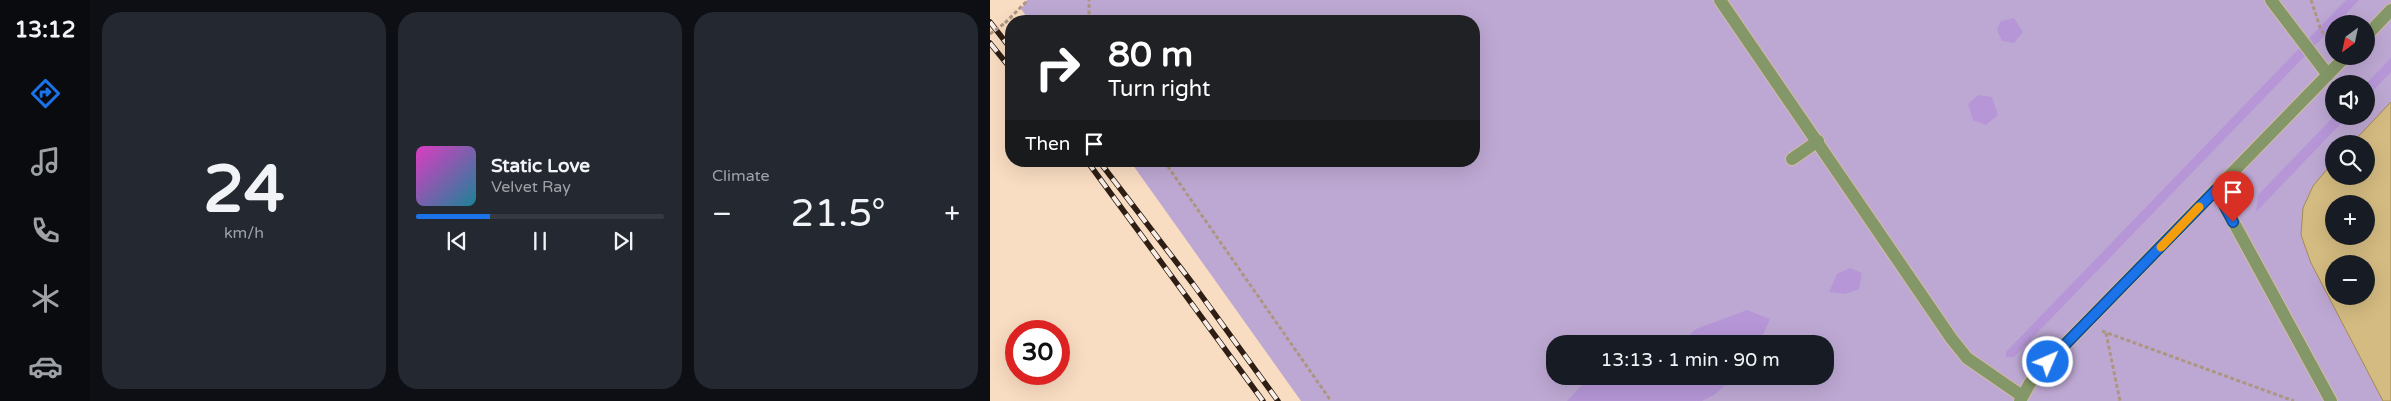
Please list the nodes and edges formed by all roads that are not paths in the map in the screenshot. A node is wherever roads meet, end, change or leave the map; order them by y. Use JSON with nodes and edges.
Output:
{"nodes":[{"id":1,"x":1720,"y":0,"type":"edge"},
{"id":2,"x":2271,"y":0,"type":"edge"},
{"id":3,"x":2391,"y":10,"type":"edge"},
{"id":4,"x":2375,"y":27,"type":"edge"},
{"id":5,"x":2337,"y":65,"type":"edge"},
{"id":6,"x":2328,"y":75,"type":"joint"},
{"id":7,"x":2325,"y":78,"type":"edge"},
{"id":8,"x":1818,"y":141,"type":"junction"},
{"id":9,"x":1792,"y":159,"type":"dead end"},
{"id":10,"x":2216,"y":190,"type":"junction"},
{"id":11,"x":2021,"y":398,"type":"edge"},
{"id":12,"x":2331,"y":401,"type":"edge"}],
"edges":[{"from":1,"to":8,"type":"street"},
{"from":2,"to":6,"type":"street"},
{"from":3,"to":4,"type":"street"},
{"from":5,"to":6,"type":"street"},
{"from":7,"to":10,"type":"street"},
{"from":8,"to":9,"type":"street"},
{"from":8,"to":11,"type":"street"},
{"from":10,"to":11,"type":"street"},
{"from":10,"to":12,"type":"street"}]}
